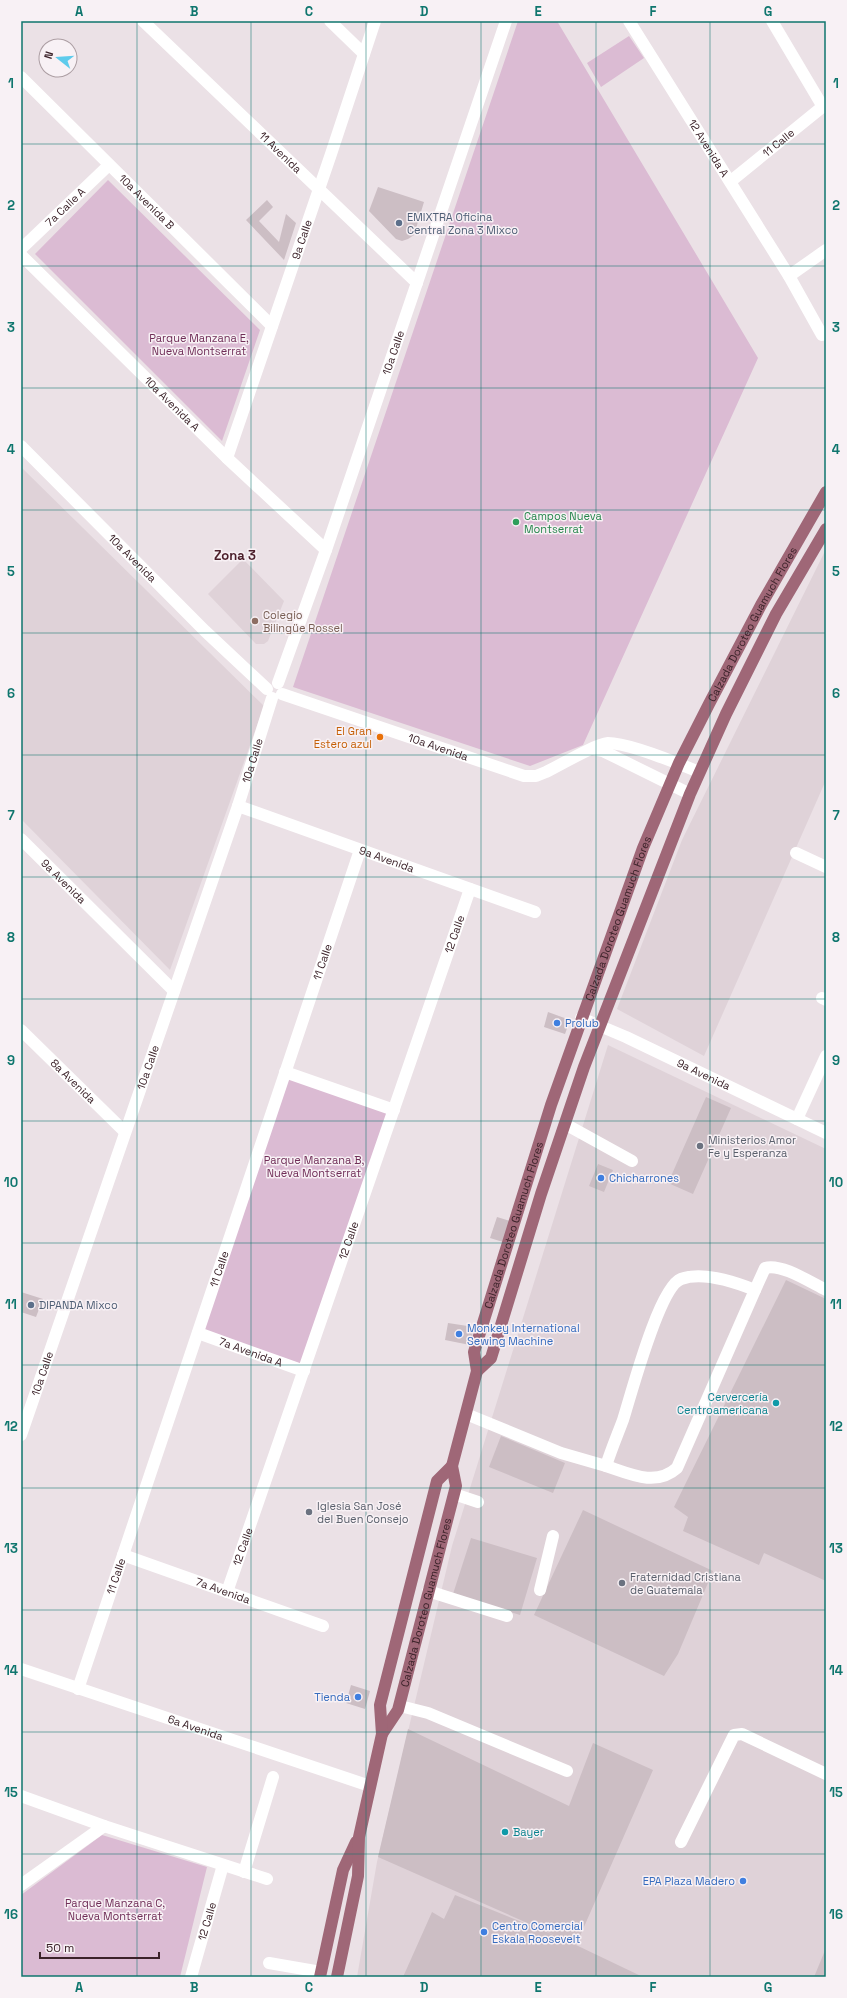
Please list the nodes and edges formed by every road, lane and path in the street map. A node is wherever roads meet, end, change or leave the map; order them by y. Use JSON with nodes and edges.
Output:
{"nodes":[{"id":1,"x":143,"y":21,"type":"edge"},
{"id":2,"x":330,"y":21,"type":"edge"},
{"id":3,"x":374,"y":21,"type":"edge"},
{"id":4,"x":506,"y":21,"type":"edge"},
{"id":5,"x":629,"y":21,"type":"edge"},
{"id":6,"x":772,"y":21,"type":"edge"},
{"id":7,"x":364,"y":54,"type":"junction"},
{"id":8,"x":23,"y":82,"type":"edge"},
{"id":9,"x":825,"y":106,"type":"edge"},
{"id":10,"x":109,"y":165,"type":"junction"},
{"id":11,"x":731,"y":181,"type":"junction"},
{"id":12,"x":319,"y":190,"type":"junction"},
{"id":13,"x":21,"y":250,"type":"edge"},
{"id":14,"x":826,"y":250,"type":"edge"},
{"id":15,"x":21,"y":255,"type":"edge"},
{"id":16,"x":789,"y":276,"type":"junction"},
{"id":17,"x":417,"y":284,"type":"junction"},
{"id":18,"x":272,"y":326,"type":"junction"},
{"id":19,"x":822,"y":335,"type":"dead end"},
{"id":20,"x":21,"y":446,"type":"edge"},
{"id":21,"x":227,"y":458,"type":"junction"},
{"id":22,"x":826,"y":492,"type":"edge"},
{"id":23,"x":826,"y":529,"type":"edge"},
{"id":24,"x":326,"y":550,"type":"junction"},
{"id":25,"x":274,"y":690,"type":"junction"},
{"id":26,"x":593,"y":749,"type":"junction"},
{"id":27,"x":679,"y":763,"type":"junction"},
{"id":28,"x":699,"y":772,"type":"junction"},
{"id":29,"x":670,"y":784,"type":"junction"},
{"id":30,"x":690,"y":794,"type":"junction"},
{"id":31,"x":238,"y":806,"type":"junction"},
{"id":32,"x":21,"y":839,"type":"edge"},
{"id":33,"x":360,"y":850,"type":"junction"},
{"id":34,"x":796,"y":853,"type":"dead end"},
{"id":35,"x":826,"y":867,"type":"edge"},
{"id":36,"x":470,"y":889,"type":"junction"},
{"id":37,"x":535,"y":912,"type":"dead end"},
{"id":38,"x":174,"y":991,"type":"junction"},
{"id":39,"x":581,"y":1018,"type":"junction"},
{"id":40,"x":601,"y":1026,"type":"junction"},
{"id":41,"x":21,"y":1030,"type":"edge"},
{"id":42,"x":826,"y":1056,"type":"edge"},
{"id":43,"x":285,"y":1072,"type":"junction"},
{"id":44,"x":394,"y":1110,"type":"junction"},
{"id":45,"x":797,"y":1119,"type":"junction"},
{"id":46,"x":565,"y":1124,"type":"junction"},
{"id":47,"x":126,"y":1132,"type":"junction"},
{"id":48,"x":826,"y":1133,"type":"edge"},
{"id":49,"x":632,"y":1160,"type":"dead end"},
{"id":50,"x":755,"y":1290,"type":"junction"},
{"id":51,"x":826,"y":1290,"type":"edge"},
{"id":52,"x":198,"y":1333,"type":"junction"},
{"id":53,"x":304,"y":1371,"type":"junction"},
{"id":54,"x":477,"y":1371,"type":"junction"},
{"id":55,"x":466,"y":1414,"type":"junction"},
{"id":56,"x":21,"y":1435,"type":"edge"},
{"id":57,"x":452,"y":1466,"type":"junction"},
{"id":58,"x":606,"y":1466,"type":"junction"},
{"id":59,"x":454,"y":1494,"type":"junction"},
{"id":60,"x":478,"y":1502,"type":"dead end"},
{"id":61,"x":553,"y":1536,"type":"dead end"},
{"id":62,"x":123,"y":1555,"type":"junction"},
{"id":63,"x":540,"y":1590,"type":"dead end"},
{"id":64,"x":428,"y":1591,"type":"junction"},
{"id":65,"x":227,"y":1592,"type":"junction"},
{"id":66,"x":507,"y":1616,"type":"dead end"},
{"id":67,"x":323,"y":1626,"type":"dead end"},
{"id":68,"x":21,"y":1669,"type":"edge"},
{"id":69,"x":78,"y":1689,"type":"junction"},
{"id":70,"x":400,"y":1706,"type":"junction"},
{"id":71,"x":382,"y":1734,"type":"junction"},
{"id":72,"x":567,"y":1771,"type":"dead end"},
{"id":73,"x":826,"y":1774,"type":"edge"},
{"id":74,"x":273,"y":1777,"type":"dead end"},
{"id":75,"x":370,"y":1786,"type":"junction"},
{"id":76,"x":21,"y":1796,"type":"edge"},
{"id":77,"x":104,"y":1826,"type":"junction"},
{"id":78,"x":358,"y":1837,"type":"junction"},
{"id":79,"x":681,"y":1842,"type":"dead end"},
{"id":80,"x":223,"y":1865,"type":"junction"},
{"id":81,"x":244,"y":1872,"type":"junction"},
{"id":82,"x":267,"y":1879,"type":"dead end"},
{"id":83,"x":21,"y":1885,"type":"edge"},
{"id":84,"x":269,"y":1963,"type":"dead end"},
{"id":85,"x":320,"y":1975,"type":"edge"},
{"id":86,"x":191,"y":1977,"type":"edge"},
{"id":87,"x":337,"y":1977,"type":"edge"}],
"edges":[{"from":1,"to":12,"type":"street","name":"11 Avenida"},
{"from":2,"to":7,"type":"street"},
{"from":3,"to":7,"type":"street","name":"9a Calle"},
{"from":4,"to":17,"type":"street","name":"10a Calle"},
{"from":5,"to":11,"type":"street","name":"12 Avenida A"},
{"from":6,"to":9,"type":"street"},
{"from":7,"to":12,"type":"street","name":"9a Calle"},
{"from":8,"to":10,"type":"street","name":"10a Avenida B"},
{"from":9,"to":11,"type":"street","name":"11 Calle"},
{"from":10,"to":13,"type":"street","name":"7a Calle A"},
{"from":10,"to":18,"type":"street","name":"10a Avenida B"},
{"from":11,"to":16,"type":"street","name":"12 Avenida A"},
{"from":12,"to":17,"type":"street","name":"11 Avenida"},
{"from":12,"to":18,"type":"street","name":"9a Calle"},
{"from":14,"to":16,"type":"street"},
{"from":15,"to":21,"type":"street","name":"10a Avenida A"},
{"from":16,"to":19,"type":"street","name":"12 Avenida A"},
{"from":17,"to":24,"type":"street","name":"10a Calle"},
{"from":18,"to":21,"type":"street","name":"9a Calle"},
{"from":20,"to":25,"type":"street","name":"10a Avenida"},
{"from":21,"to":24,"type":"street","name":"10a Avenida A"},
{"from":22,"to":27,"type":"main road","name":"Calzada Doroteo Guamuch Flores"},
{"from":23,"to":28,"type":"main road","name":"Calzada Doroteo Guamuch Flores"},
{"from":24,"to":25,"type":"street","name":"10a Calle"},
{"from":25,"to":26,"type":"street","name":"10a Avenida"},
{"from":25,"to":31,"type":"street","name":"10a Calle"},
{"from":26,"to":27,"type":"street","name":"10a Avenida"},
{"from":26,"to":29,"type":"street"},
{"from":27,"to":28,"type":"street","name":"10a Avenida"},
{"from":27,"to":29,"type":"main road","name":"Calzada Doroteo Guamuch Flores"},
{"from":28,"to":30,"type":"main road","name":"Calzada Doroteo Guamuch Flores"},
{"from":29,"to":30,"type":"street"},
{"from":29,"to":39,"type":"main road","name":"Calzada Doroteo Guamuch Flores"},
{"from":30,"to":40,"type":"main road","name":"Calzada Doroteo Guamuch Flores"},
{"from":31,"to":33,"type":"street","name":"9a Avenida"},
{"from":31,"to":38,"type":"street","name":"10a Calle"},
{"from":32,"to":38,"type":"street","name":"9a Avenida"},
{"from":33,"to":36,"type":"street","name":"9a Avenida"},
{"from":33,"to":43,"type":"street","name":"11 Calle"},
{"from":34,"to":35,"type":"street"},
{"from":36,"to":37,"type":"street","name":"9a Avenida"},
{"from":36,"to":44,"type":"street","name":"12 Calle"},
{"from":38,"to":47,"type":"street","name":"10a Calle"},
{"from":39,"to":40,"type":"street","name":"9a Avenida"},
{"from":39,"to":54,"type":"main road","name":"Calzada Doroteo Guamuch Flores"},
{"from":40,"to":45,"type":"street","name":"9a Avenida"},
{"from":40,"to":46,"type":"main road","name":"Calzada Doroteo Guamuch Flores"},
{"from":41,"to":47,"type":"street","name":"8a Avenida"},
{"from":42,"to":45,"type":"street"},
{"from":43,"to":44,"type":"street"},
{"from":43,"to":52,"type":"street","name":"11 Calle"},
{"from":44,"to":53,"type":"street","name":"12 Calle"},
{"from":45,"to":48,"type":"street","name":"9a Avenida"},
{"from":46,"to":49,"type":"street"},
{"from":46,"to":54,"type":"main road","name":"Calzada Doroteo Guamuch Flores"},
{"from":47,"to":56,"type":"street","name":"10a Calle"},
{"from":50,"to":51,"type":"street"},
{"from":50,"to":58,"type":"street"},
{"from":50,"to":58,"type":"street"},
{"from":52,"to":53,"type":"street","name":"7a Avenida A"},
{"from":52,"to":62,"type":"street","name":"11 Calle"},
{"from":53,"to":65,"type":"street","name":"12 Calle"},
{"from":54,"to":55,"type":"main road","name":"Calzada Doroteo Guamuch Flores"},
{"from":55,"to":57,"type":"main road","name":"Calzada Doroteo Guamuch Flores"},
{"from":55,"to":58,"type":"street"},
{"from":57,"to":59,"type":"main road","name":"Calzada Doroteo Guamuch Flores"},
{"from":57,"to":71,"type":"main road","name":"Calzada Doroteo Guamuch Flores"},
{"from":59,"to":60,"type":"street"},
{"from":59,"to":64,"type":"main road","name":"Calzada Doroteo Guamuch Flores"},
{"from":61,"to":63,"type":"street"},
{"from":62,"to":65,"type":"street","name":"7a Avenida"},
{"from":62,"to":69,"type":"street","name":"11 Calle"},
{"from":64,"to":66,"type":"street"},
{"from":64,"to":70,"type":"main road","name":"Calzada Doroteo Guamuch Flores"},
{"from":65,"to":67,"type":"street","name":"7a Avenida"},
{"from":68,"to":69,"type":"street","name":"6a Avenida"},
{"from":69,"to":75,"type":"street","name":"6a Avenida"},
{"from":70,"to":71,"type":"main road","name":"Calzada Doroteo Guamuch Flores"},
{"from":70,"to":72,"type":"street"},
{"from":71,"to":75,"type":"main road","name":"Calzada Doroteo Guamuch Flores"},
{"from":73,"to":79,"type":"street"},
{"from":74,"to":81,"type":"street"},
{"from":75,"to":78,"type":"main road","name":"Calzada Doroteo Guamuch Flores"},
{"from":76,"to":77,"type":"street"},
{"from":77,"to":80,"type":"street"},
{"from":77,"to":83,"type":"street"},
{"from":78,"to":85,"type":"main road","name":"Calzada Doroteo Guamuch Flores"},
{"from":78,"to":87,"type":"main road","name":"Calzada Doroteo Guamuch Flores"},
{"from":80,"to":81,"type":"street"},
{"from":80,"to":86,"type":"street","name":"12 Calle"},
{"from":81,"to":82,"type":"street"},
{"from":84,"to":85,"type":"street"}]}
